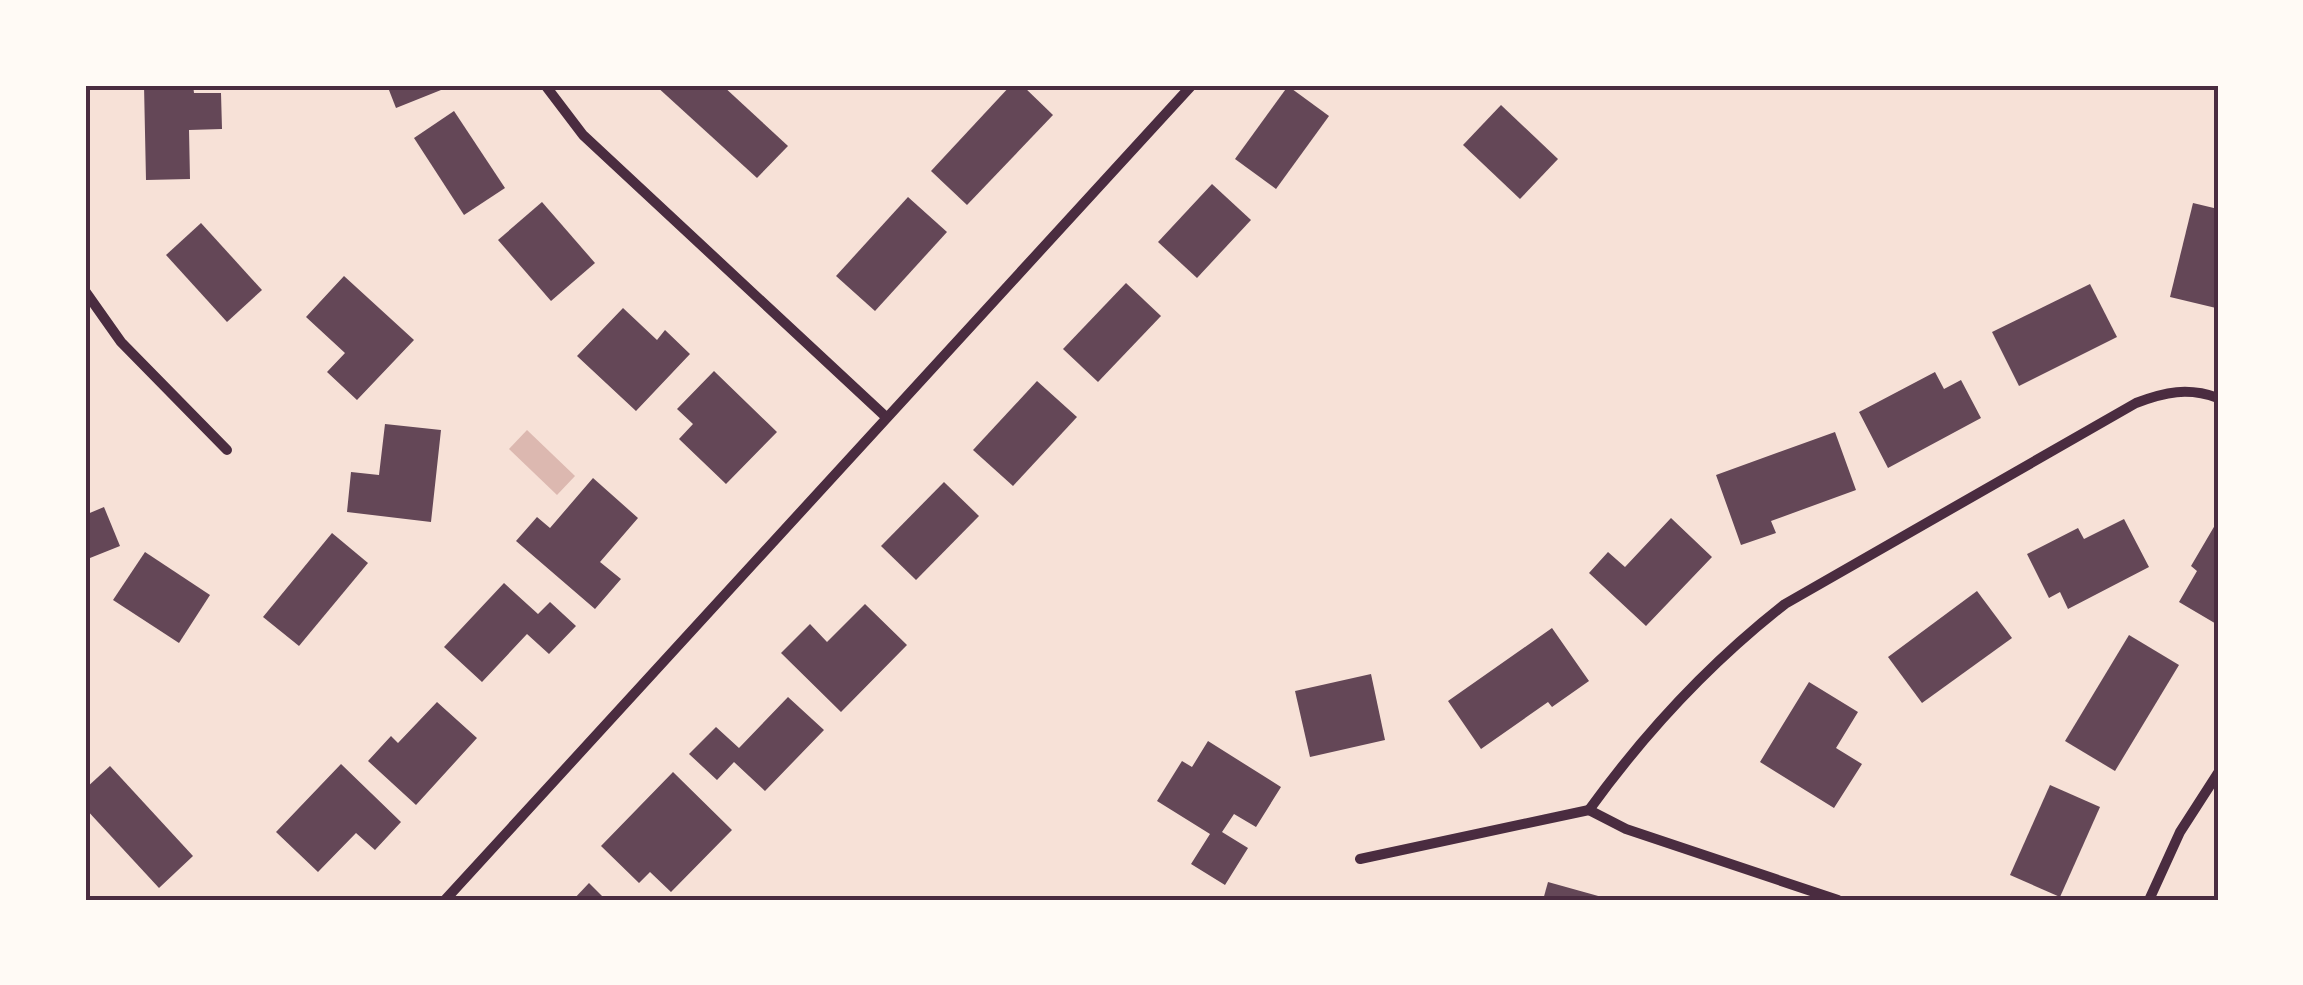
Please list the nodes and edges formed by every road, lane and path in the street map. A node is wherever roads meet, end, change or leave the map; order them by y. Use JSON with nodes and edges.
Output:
{"nodes":[{"id":1,"x":545,"y":85,"type":"edge"},
{"id":2,"x":1192,"y":85,"type":"edge"},
{"id":3,"x":85,"y":292,"type":"edge"},
{"id":4,"x":2218,"y":398,"type":"edge"},
{"id":5,"x":886,"y":417,"type":"junction"},
{"id":6,"x":227,"y":450,"type":"dead end"},
{"id":7,"x":2218,"y":774,"type":"edge"},
{"id":8,"x":1589,"y":810,"type":"junction"},
{"id":9,"x":1360,"y":859,"type":"dead end"},
{"id":10,"x":445,"y":900,"type":"edge"},
{"id":11,"x":1838,"y":900,"type":"edge"},
{"id":12,"x":2149,"y":900,"type":"edge"}],
"edges":[{"from":1,"to":5,"type":"street"},
{"from":2,"to":5,"type":"street"},
{"from":3,"to":6,"type":"street"},
{"from":4,"to":8,"type":"street"},
{"from":5,"to":10,"type":"street"},
{"from":7,"to":12,"type":"street"},
{"from":8,"to":9,"type":"street"},
{"from":8,"to":11,"type":"street"}]}
